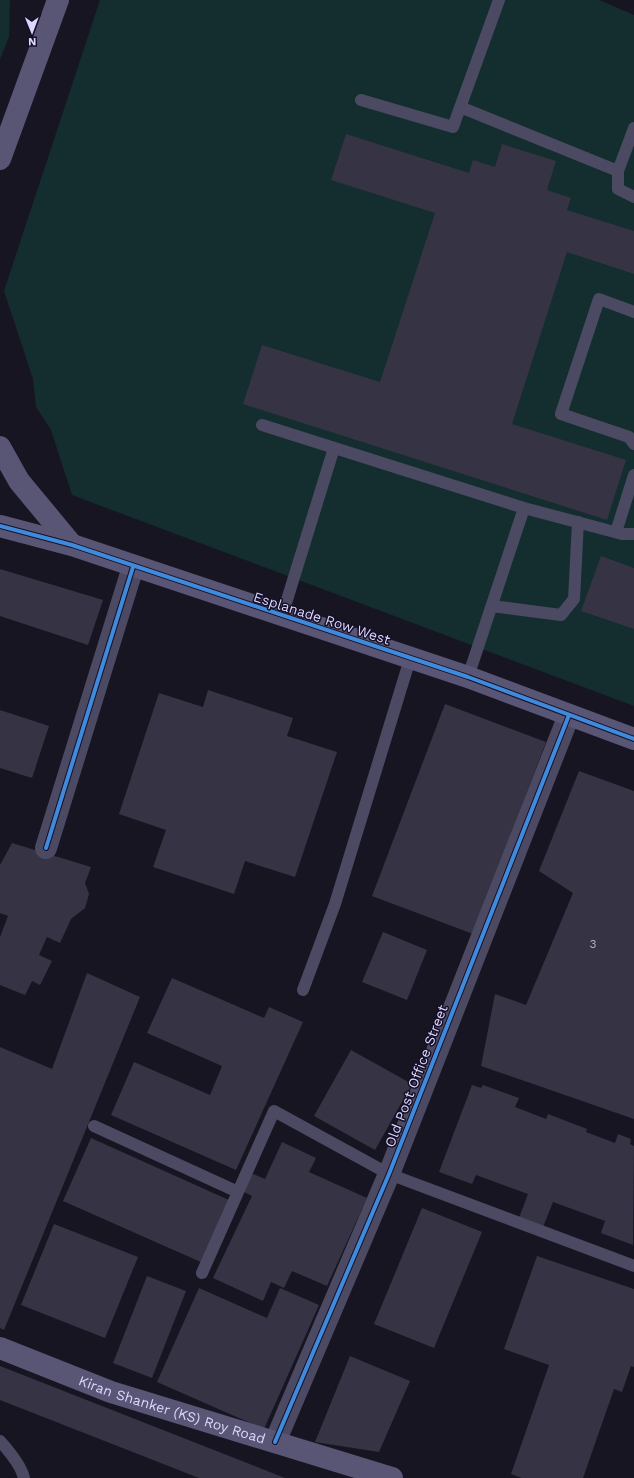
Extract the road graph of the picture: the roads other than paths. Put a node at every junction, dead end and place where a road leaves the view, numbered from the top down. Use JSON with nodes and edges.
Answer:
{"nodes":[{"id":1,"x":58,"y":0,"type":"edge"},
{"id":2,"x":499,"y":0,"type":"edge"},
{"id":3,"x":361,"y":100,"type":"dead end"},
{"id":4,"x":460,"y":108,"type":"junction"},
{"id":5,"x":634,"y":128,"type":"edge"},
{"id":6,"x":0,"y":159,"type":"edge"},
{"id":7,"x":618,"y":171,"type":"junction"},
{"id":8,"x":634,"y":197,"type":"edge"},
{"id":9,"x":634,"y":312,"type":"edge"},
{"id":10,"x":262,"y":425,"type":"dead end"},
{"id":11,"x":634,"y":444,"type":"edge"},
{"id":12,"x":0,"y":447,"type":"edge"},
{"id":13,"x":334,"y":448,"type":"junction"},
{"id":14,"x":634,"y":475,"type":"edge"},
{"id":15,"x":524,"y":508,"type":"junction"},
{"id":16,"x":578,"y":522,"type":"junction"},
{"id":17,"x":0,"y":526,"type":"edge"},
{"id":18,"x":616,"y":532,"type":"junction"},
{"id":19,"x":634,"y":534,"type":"edge"},
{"id":20,"x":72,"y":545,"type":"junction"},
{"id":21,"x":134,"y":567,"type":"junction"},
{"id":22,"x":492,"y":606,"type":"junction"},
{"id":23,"x":282,"y":616,"type":"junction"},
{"id":24,"x":410,"y":659,"type":"junction"},
{"id":25,"x":468,"y":677,"type":"junction"},
{"id":26,"x":569,"y":715,"type":"junction"},
{"id":27,"x":634,"y":739,"type":"edge"},
{"id":28,"x":46,"y":848,"type":"dead end"},
{"id":29,"x":302,"y":990,"type":"dead end"},
{"id":30,"x":94,"y":1126,"type":"dead end"},
{"id":31,"x":389,"y":1174,"type":"junction"},
{"id":32,"x":238,"y":1192,"type":"junction"},
{"id":33,"x":634,"y":1266,"type":"edge"},
{"id":34,"x":202,"y":1273,"type":"dead end"},
{"id":35,"x":0,"y":1348,"type":"edge"},
{"id":36,"x":0,"y":1441,"type":"edge"},
{"id":37,"x":275,"y":1442,"type":"junction"},
{"id":38,"x":24,"y":1478,"type":"edge"},
{"id":39,"x":391,"y":1478,"type":"edge"}],
"edges":[{"from":1,"to":6,"type":"street"},
{"from":2,"to":4,"type":"lane"},
{"from":3,"to":4,"type":"lane"},
{"from":4,"to":7,"type":"lane"},
{"from":5,"to":7,"type":"lane"},
{"from":7,"to":8,"type":"lane"},
{"from":9,"to":11,"type":"lane"},
{"from":10,"to":13,"type":"lane"},
{"from":12,"to":20,"type":"street"},
{"from":13,"to":15,"type":"lane"},
{"from":13,"to":23,"type":"lane"},
{"from":14,"to":18,"type":"lane"},
{"from":15,"to":16,"type":"lane"},
{"from":15,"to":22,"type":"lane"},
{"from":16,"to":18,"type":"lane"},
{"from":16,"to":22,"type":"lane"},
{"from":17,"to":20,"type":"street","name":"Esplanade Row West"},
{"from":18,"to":19,"type":"lane"},
{"from":20,"to":21,"type":"street","name":"Esplanade Row West"},
{"from":21,"to":23,"type":"street","name":"Esplanade Row West"},
{"from":21,"to":28,"type":"street"},
{"from":22,"to":25,"type":"lane"},
{"from":23,"to":24,"type":"street","name":"Esplanade Row West"},
{"from":24,"to":25,"type":"street","name":"Esplanade Row West"},
{"from":24,"to":29,"type":"lane"},
{"from":25,"to":26,"type":"street","name":"Esplanade Row West"},
{"from":26,"to":27,"type":"street","name":"Esplanade Row West"},
{"from":26,"to":31,"type":"street","name":"Old Post Office Street"},
{"from":30,"to":32,"type":"lane"},
{"from":31,"to":32,"type":"lane"},
{"from":31,"to":33,"type":"lane"},
{"from":31,"to":37,"type":"street","name":"Old Post Office Street"},
{"from":32,"to":34,"type":"lane"},
{"from":35,"to":37,"type":"street","name":"Kiran Shanker (KS) Roy Road"},
{"from":36,"to":38,"type":"lane"},
{"from":37,"to":39,"type":"street","name":"Kiran Shanker (KS) Roy Road"}]}
